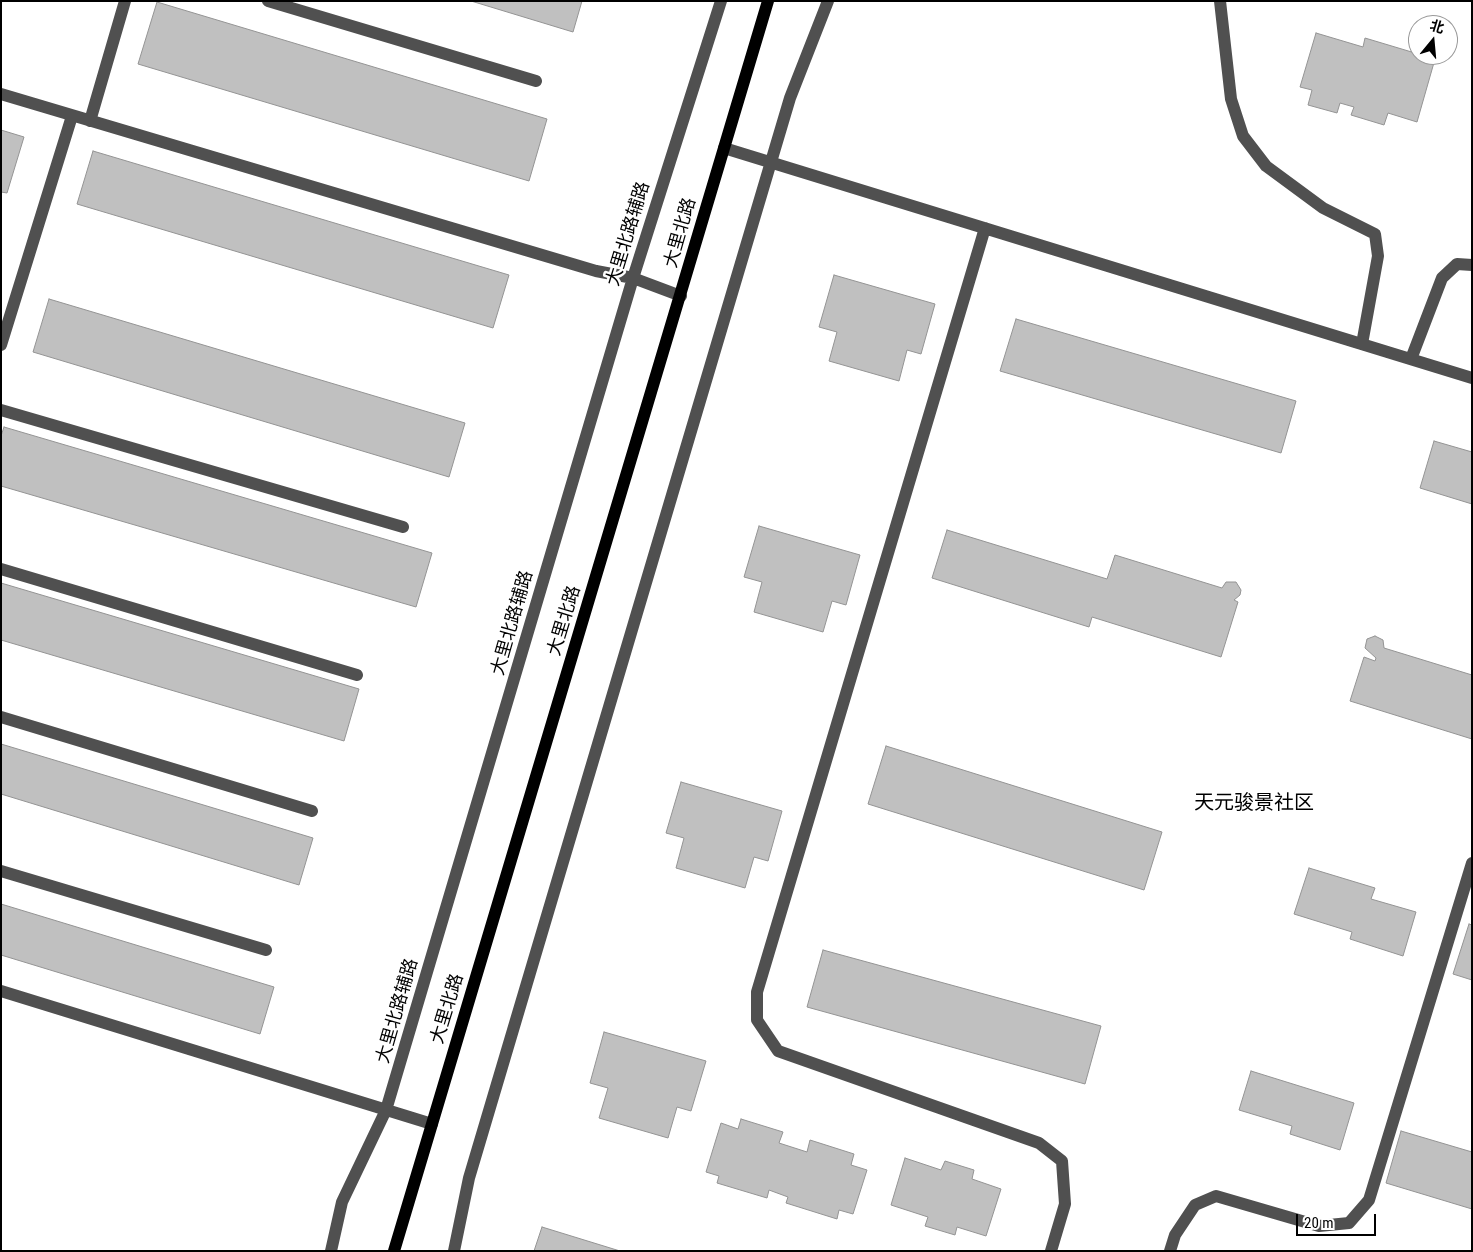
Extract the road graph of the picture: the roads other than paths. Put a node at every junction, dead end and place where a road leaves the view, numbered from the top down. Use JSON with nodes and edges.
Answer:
{"nodes":[{"id":1,"x":125,"y":1,"type":"edge"},
{"id":2,"x":268,"y":1,"type":"edge"},
{"id":3,"x":721,"y":1,"type":"edge"},
{"id":4,"x":768,"y":1,"type":"edge"},
{"id":5,"x":828,"y":1,"type":"edge"},
{"id":6,"x":1220,"y":1,"type":"edge"},
{"id":7,"x":536,"y":81,"type":"dead end"},
{"id":8,"x":1,"y":94,"type":"edge"},
{"id":9,"x":72,"y":116,"type":"junction"},
{"id":10,"x":90,"y":121,"type":"junction"},
{"id":11,"x":724,"y":148,"type":"junction"},
{"id":12,"x":771,"y":162,"type":"junction"},
{"id":13,"x":985,"y":228,"type":"junction"},
{"id":14,"x":1472,"y":265,"type":"edge"},
{"id":15,"x":633,"y":278,"type":"junction"},
{"id":16,"x":680,"y":296,"type":"junction"},
{"id":17,"x":1362,"y":344,"type":"junction"},
{"id":18,"x":1,"y":345,"type":"edge"},
{"id":19,"x":1411,"y":359,"type":"junction"},
{"id":20,"x":1472,"y":378,"type":"edge"},
{"id":21,"x":1,"y":410,"type":"edge"},
{"id":22,"x":403,"y":527,"type":"dead end"},
{"id":23,"x":1,"y":569,"type":"edge"},
{"id":24,"x":357,"y":675,"type":"dead end"},
{"id":25,"x":1,"y":717,"type":"edge"},
{"id":26,"x":312,"y":811,"type":"dead end"},
{"id":27,"x":1472,"y":864,"type":"edge"},
{"id":28,"x":1,"y":870,"type":"edge"},
{"id":29,"x":266,"y":950,"type":"dead end"},
{"id":30,"x":1,"y":991,"type":"edge"},
{"id":31,"x":386,"y":1110,"type":"junction"},
{"id":32,"x":432,"y":1124,"type":"junction"},
{"id":33,"x":332,"y":1251,"type":"edge"},
{"id":34,"x":394,"y":1251,"type":"edge"},
{"id":35,"x":454,"y":1251,"type":"edge"},
{"id":36,"x":1051,"y":1251,"type":"edge"},
{"id":37,"x":1170,"y":1251,"type":"edge"}],
"edges":[{"from":1,"to":10,"type":"street"},
{"from":2,"to":7,"type":"street"},
{"from":3,"to":15,"type":"street","name":"大里北路辅路"},
{"from":4,"to":11,"type":"main road","name":"大里北路"},
{"from":5,"to":12,"type":"street"},
{"from":6,"to":17,"type":"street"},
{"from":8,"to":9,"type":"street"},
{"from":9,"to":10,"type":"street"},
{"from":9,"to":18,"type":"street"},
{"from":10,"to":15,"type":"street"},
{"from":11,"to":12,"type":"street"},
{"from":11,"to":16,"type":"main road","name":"大里北路"},
{"from":12,"to":13,"type":"street"},
{"from":12,"to":35,"type":"street"},
{"from":13,"to":17,"type":"street"},
{"from":13,"to":36,"type":"street"},
{"from":14,"to":19,"type":"street"},
{"from":15,"to":16,"type":"street"},
{"from":15,"to":31,"type":"street","name":"大里北路辅路"},
{"from":16,"to":32,"type":"main road","name":"大里北路"},
{"from":17,"to":19,"type":"street"},
{"from":19,"to":20,"type":"street"},
{"from":21,"to":22,"type":"street"},
{"from":23,"to":24,"type":"street"},
{"from":25,"to":26,"type":"street"},
{"from":27,"to":37,"type":"street"},
{"from":28,"to":29,"type":"street"},
{"from":30,"to":31,"type":"street"},
{"from":31,"to":32,"type":"street"},
{"from":31,"to":33,"type":"street","name":"大里北路辅路"},
{"from":32,"to":34,"type":"main road","name":"大里北路"}]}
